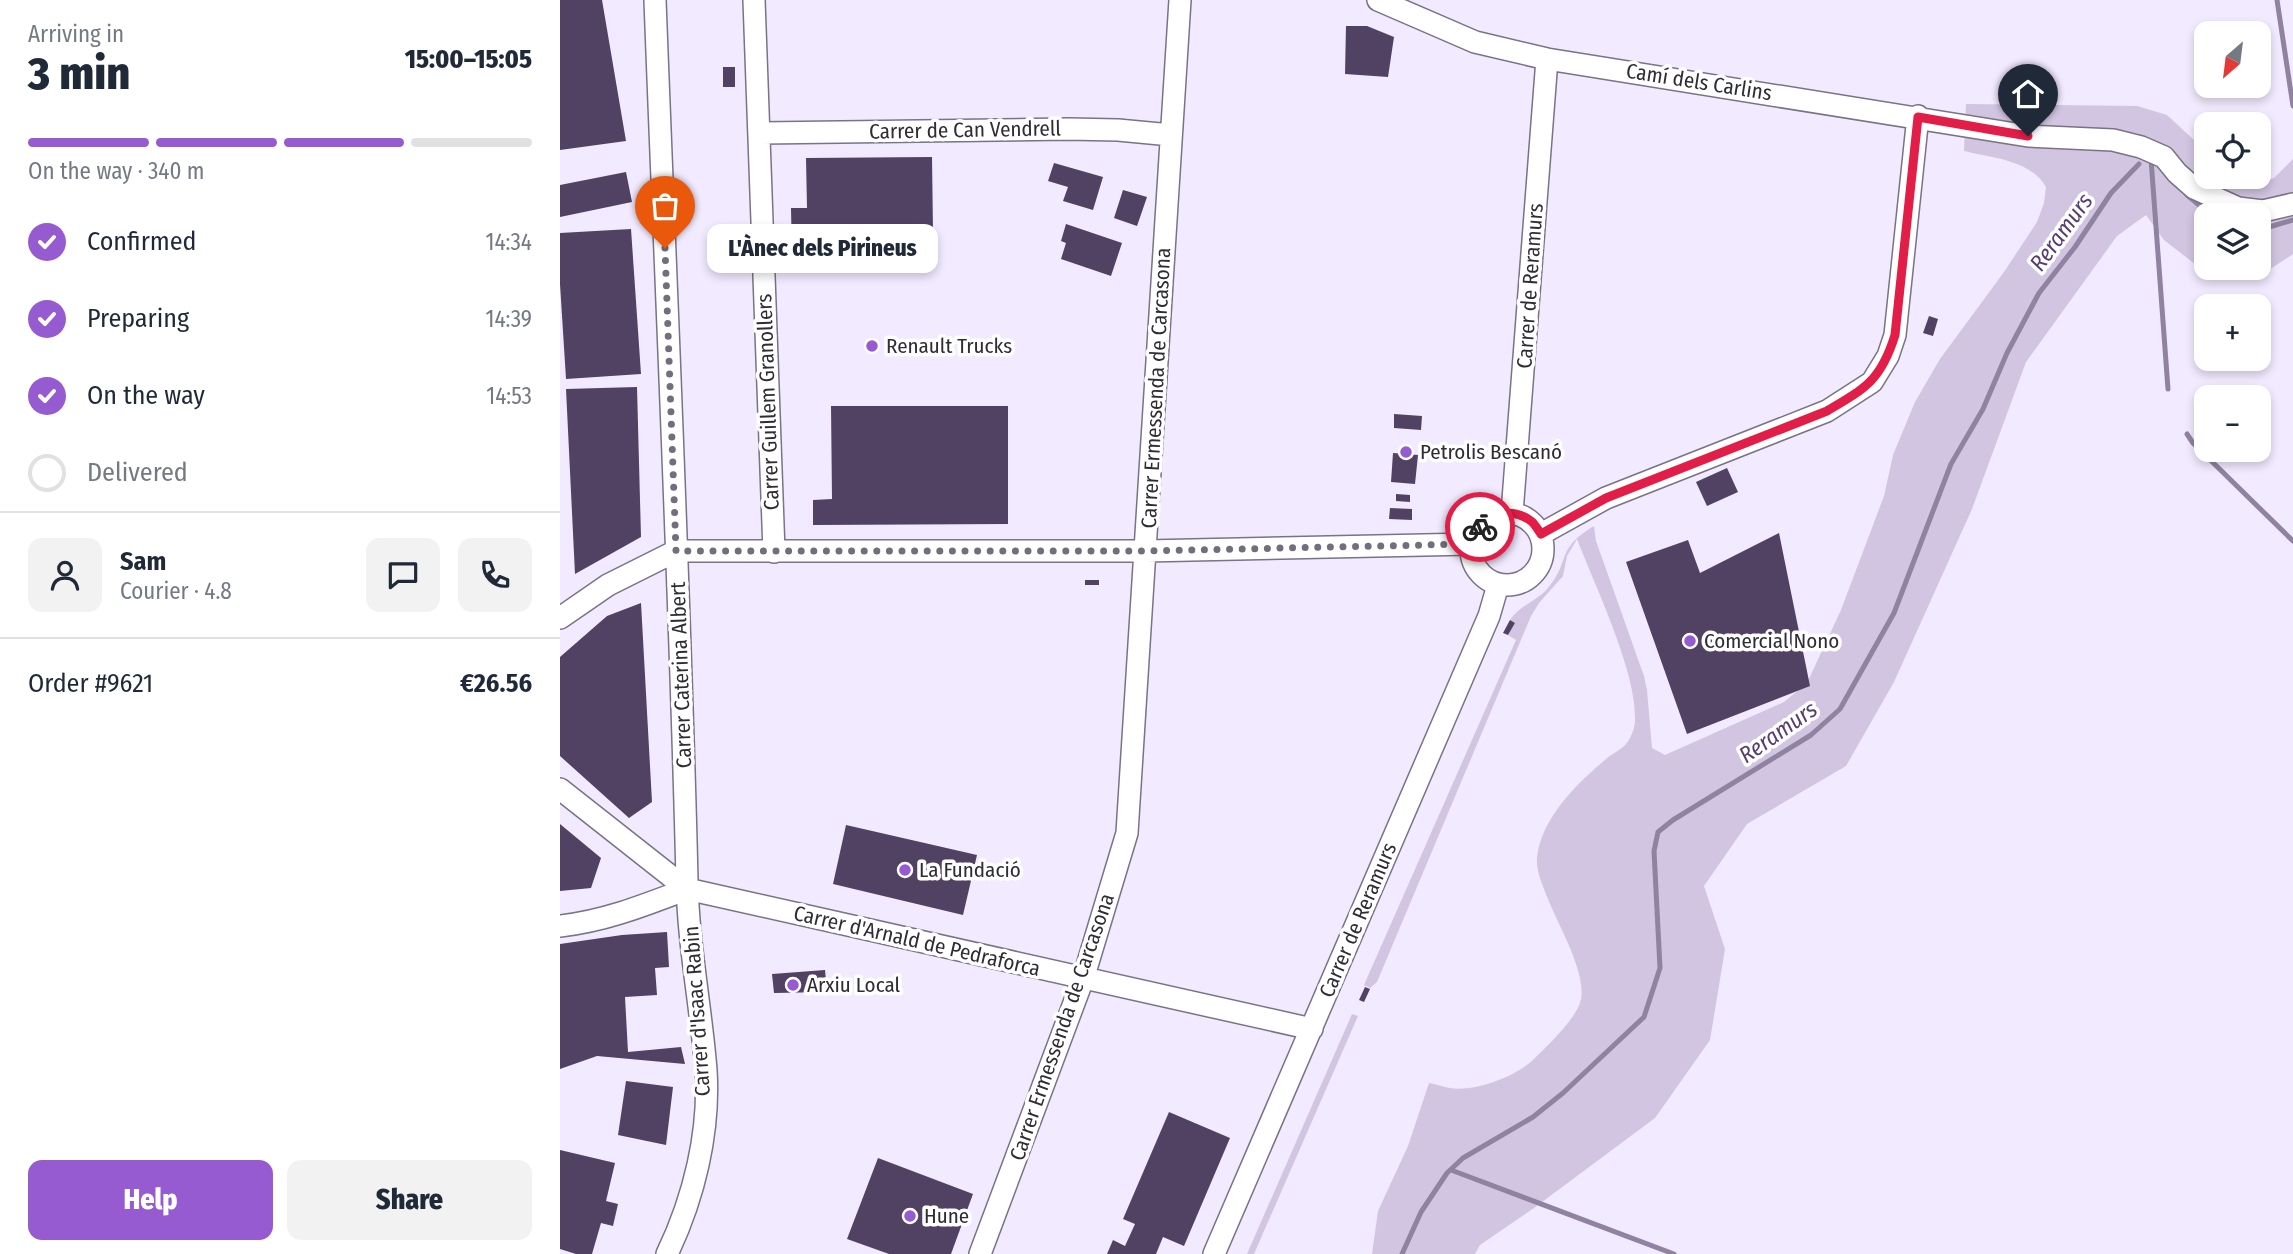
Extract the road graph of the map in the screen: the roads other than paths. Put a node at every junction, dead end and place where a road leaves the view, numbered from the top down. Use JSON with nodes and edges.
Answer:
{"nodes":[{"id":1,"x":655,"y":0,"type":"edge"},
{"id":2,"x":754,"y":0,"type":"edge"},
{"id":3,"x":1180,"y":0,"type":"edge"},
{"id":4,"x":1378,"y":0,"type":"edge"},
{"id":5,"x":1548,"y":58,"type":"junction"},
{"id":6,"x":1918,"y":117,"type":"junction"},
{"id":7,"x":759,"y":133,"type":"junction"},
{"id":8,"x":1171,"y":135,"type":"junction"},
{"id":9,"x":2293,"y":204,"type":"edge"},
{"id":10,"x":1512,"y":513,"type":"junction"},
{"id":11,"x":1541,"y":534,"type":"junction"},
{"id":12,"x":1471,"y":544,"type":"junction"},
{"id":13,"x":676,"y":551,"type":"junction"},
{"id":14,"x":1146,"y":551,"type":"junction"},
{"id":15,"x":774,"y":552,"type":"junction"},
{"id":16,"x":1498,"y":585,"type":"junction"},
{"id":17,"x":560,"y":618,"type":"edge"},
{"id":18,"x":560,"y":789,"type":"edge"},
{"id":19,"x":687,"y":889,"type":"junction"},
{"id":20,"x":560,"y":926,"type":"edge"},
{"id":21,"x":1083,"y":979,"type":"junction"},
{"id":22,"x":1312,"y":1029,"type":"junction"},
{"id":23,"x":667,"y":1254,"type":"edge"},
{"id":24,"x":980,"y":1254,"type":"edge"},
{"id":25,"x":1214,"y":1254,"type":"edge"}],
"edges":[{"from":1,"to":13,"type":"street","name":"Carrer Caterina Albert"},
{"from":2,"to":7,"type":"street","name":"Carrer Guillem Granollers"},
{"from":3,"to":8,"type":"street","name":"Carrer Ermessenda de Carcasona"},
{"from":4,"to":5,"type":"street","name":"Camí dels Carlins"},
{"from":5,"to":6,"type":"street","name":"Camí dels Carlins"},
{"from":5,"to":10,"type":"street","name":"Carrer de Reramurs"},
{"from":6,"to":9,"type":"street","name":"Camí dels Carlins"},
{"from":6,"to":11,"type":"street"},
{"from":7,"to":8,"type":"street","name":"Carrer de Can Vendrell"},
{"from":7,"to":15,"type":"street","name":"Carrer Guillem Granollers"},
{"from":8,"to":14,"type":"street","name":"Carrer Ermessenda de Carcasona"},
{"from":10,"to":11,"type":"street"},
{"from":10,"to":12,"type":"street"},
{"from":11,"to":16,"type":"street"},
{"from":12,"to":14,"type":"street"},
{"from":12,"to":16,"type":"street"},
{"from":13,"to":15,"type":"street"},
{"from":13,"to":17,"type":"street"},
{"from":13,"to":19,"type":"street","name":"Carrer Caterina Albert"},
{"from":14,"to":15,"type":"street"},
{"from":14,"to":21,"type":"street","name":"Carrer Ermessenda de Carcasona"},
{"from":16,"to":22,"type":"street","name":"Carrer de Reramurs"},
{"from":18,"to":19,"type":"street"},
{"from":19,"to":20,"type":"street"},
{"from":19,"to":21,"type":"street","name":"Carrer d'Arnald de Pedraforca"},
{"from":19,"to":23,"type":"street","name":"Carrer d'Isaac Rabin"},
{"from":21,"to":22,"type":"street","name":"Carrer d'Arnald de Pedraforca"},
{"from":21,"to":24,"type":"street","name":"Carrer Ermessenda de Carcasona"},
{"from":22,"to":25,"type":"street","name":"Carrer de Reramurs"}]}
